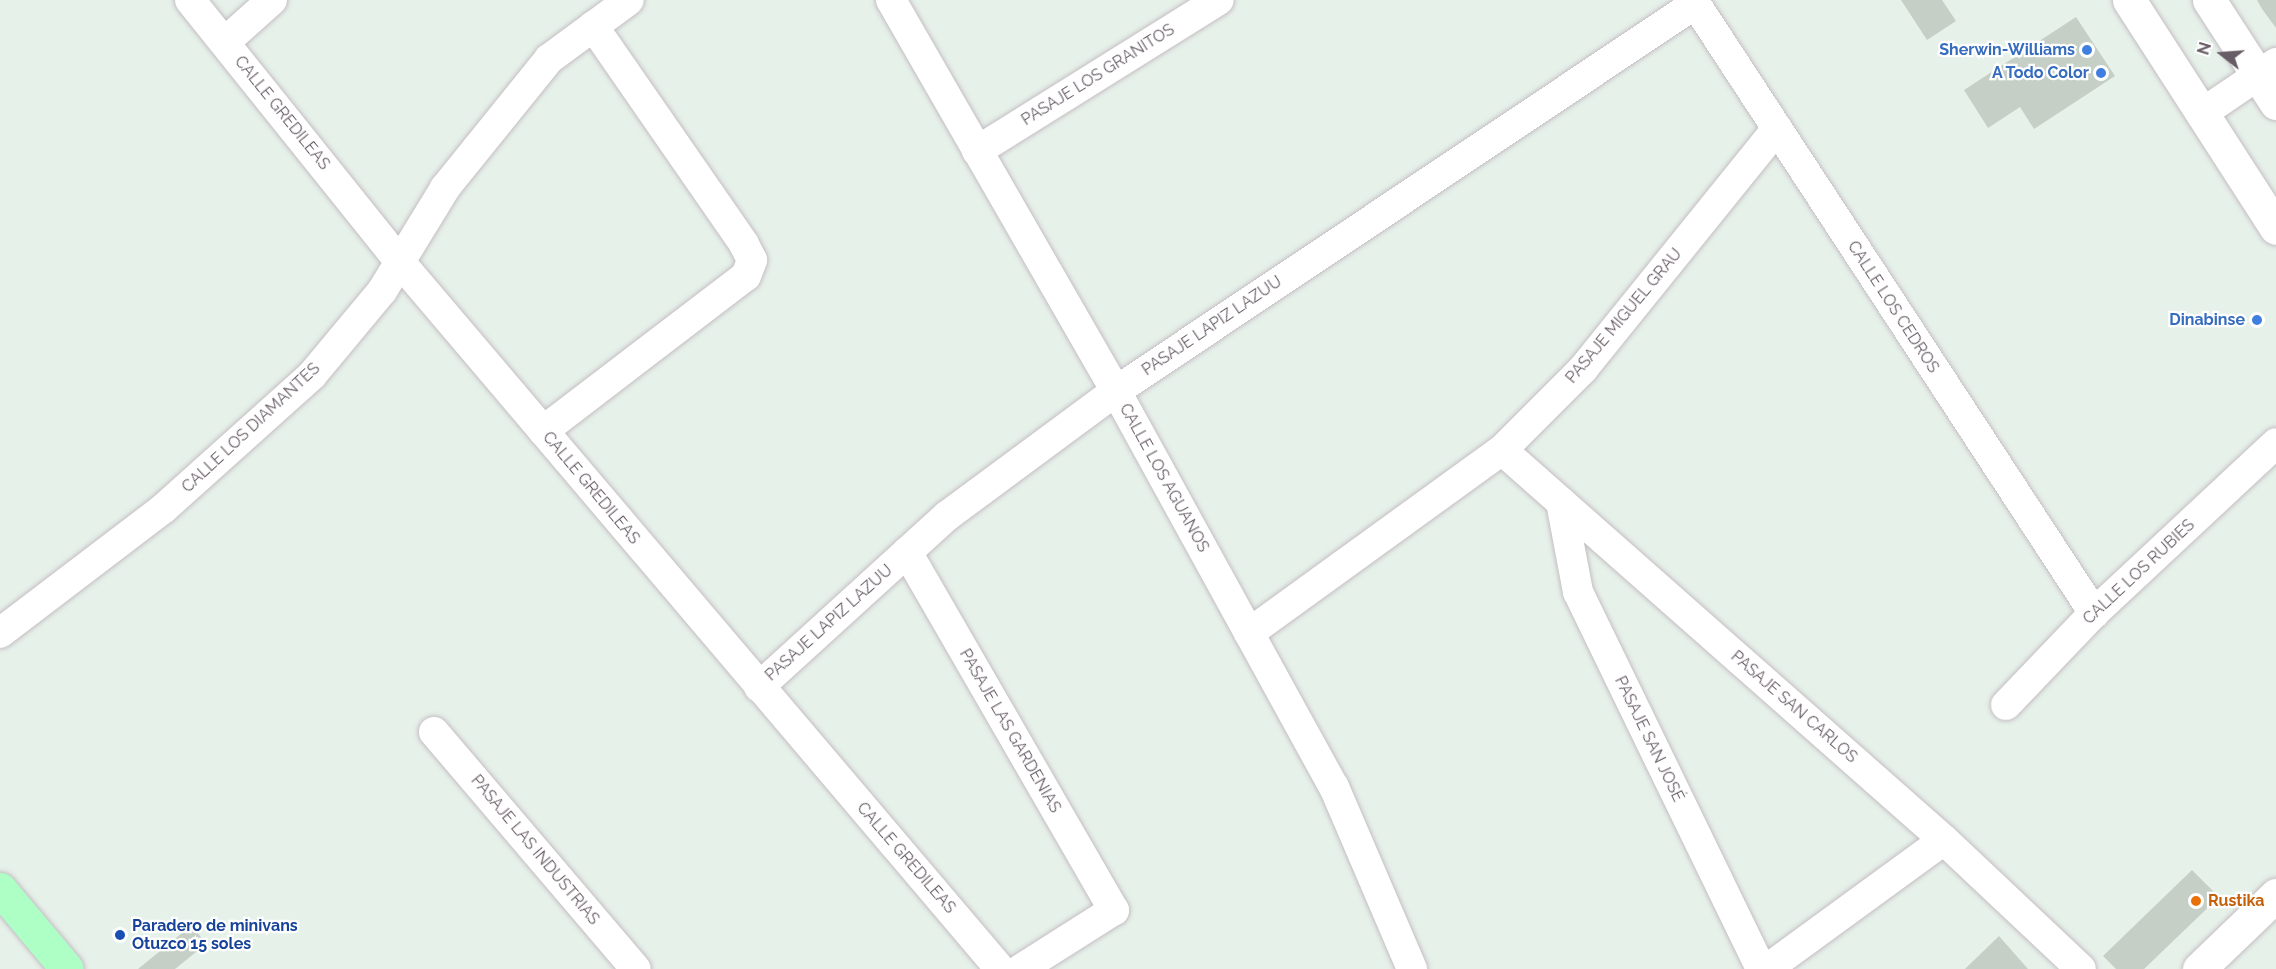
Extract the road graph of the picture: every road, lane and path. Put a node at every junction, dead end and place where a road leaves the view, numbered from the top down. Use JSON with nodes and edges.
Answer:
{"nodes":[{"id":1,"x":190,"y":0,"type":"edge"},
{"id":2,"x":272,"y":0,"type":"edge"},
{"id":3,"x":629,"y":0,"type":"edge"},
{"id":4,"x":891,"y":0,"type":"edge"},
{"id":5,"x":1219,"y":0,"type":"edge"},
{"id":6,"x":2129,"y":0,"type":"edge"},
{"id":7,"x":2209,"y":0,"type":"edge"},
{"id":8,"x":1694,"y":2,"type":"edge"},
{"id":9,"x":593,"y":26,"type":"junction"},
{"id":10,"x":225,"y":42,"type":"junction"},
{"id":11,"x":2266,"y":68,"type":"edge"},
{"id":12,"x":2276,"y":103,"type":"edge"},
{"id":13,"x":2201,"y":114,"type":"junction"},
{"id":14,"x":1777,"y":129,"type":"junction"},
{"id":15,"x":977,"y":151,"type":"junction"},
{"id":16,"x":2276,"y":228,"type":"edge"},
{"id":17,"x":400,"y":262,"type":"junction"},
{"id":18,"x":1116,"y":390,"type":"junction"},
{"id":19,"x":543,"y":431,"type":"junction"},
{"id":20,"x":2276,"y":443,"type":"edge"},
{"id":21,"x":1502,"y":450,"type":"junction"},
{"id":22,"x":1561,"y":502,"type":"junction"},
{"id":23,"x":907,"y":552,"type":"junction"},
{"id":24,"x":2094,"y":613,"type":"junction"},
{"id":25,"x":0,"y":633,"type":"edge"},
{"id":26,"x":1249,"y":633,"type":"junction"},
{"id":27,"x":759,"y":687,"type":"junction"},
{"id":28,"x":2006,"y":705,"type":"dead end"},
{"id":29,"x":434,"y":732,"type":"dead end"},
{"id":30,"x":1944,"y":840,"type":"junction"},
{"id":31,"x":0,"y":889,"type":"edge"},
{"id":32,"x":2276,"y":895,"type":"edge"},
{"id":33,"x":67,"y":969,"type":"edge"},
{"id":34,"x":636,"y":969,"type":"edge"},
{"id":35,"x":1000,"y":969,"type":"edge"},
{"id":36,"x":1020,"y":969,"type":"edge"},
{"id":37,"x":1412,"y":969,"type":"edge"},
{"id":38,"x":1761,"y":969,"type":"edge"},
{"id":39,"x":1767,"y":969,"type":"edge"},
{"id":40,"x":2080,"y":969,"type":"edge"},
{"id":41,"x":2199,"y":969,"type":"edge"}],
"edges":[{"from":1,"to":10,"type":"street","name":"CALLE GREDILEAS"},
{"from":2,"to":10,"type":"street"},
{"from":3,"to":9,"type":"street","name":"CALLE LOS DIAMANTES"},
{"from":4,"to":15,"type":"street","name":"CALLE LOS AGUANOS"},
{"from":5,"to":15,"type":"street","name":"PASAJE LOS GRANITOS"},
{"from":6,"to":13,"type":"main road"},
{"from":7,"to":11,"type":"main road"},
{"from":8,"to":14,"type":"street","name":"CALLE LOS CEDROS"},
{"from":8,"to":18,"type":"street","name":"PASAJE LAPIZ LAZUU"},
{"from":9,"to":17,"type":"street","name":"CALLE LOS DIAMANTES"},
{"from":9,"to":19,"type":"street"},
{"from":10,"to":17,"type":"street","name":"CALLE GREDILEAS"},
{"from":11,"to":12,"type":"main road"},
{"from":11,"to":13,"type":"street"},
{"from":13,"to":16,"type":"main road"},
{"from":14,"to":21,"type":"street","name":"PASAJE MIGUEL GRAU"},
{"from":14,"to":24,"type":"street","name":"CALLE LOS CEDROS"},
{"from":15,"to":18,"type":"street","name":"CALLE LOS AGUANOS"},
{"from":17,"to":19,"type":"street","name":"CALLE GREDILEAS"},
{"from":17,"to":25,"type":"street","name":"CALLE LOS DIAMANTES"},
{"from":18,"to":23,"type":"street","name":"PASAJE LAPIZ LAZUU"},
{"from":18,"to":26,"type":"street","name":"CALLE LOS AGUANOS"},
{"from":19,"to":27,"type":"street","name":"CALLE GREDILEAS"},
{"from":20,"to":24,"type":"street","name":"CALLE LOS RUBIES"},
{"from":21,"to":22,"type":"street","name":"PASAJE SAN CARLOS"},
{"from":21,"to":26,"type":"street","name":"PASAJE MIGUEL GRAU"},
{"from":22,"to":30,"type":"street","name":"PASAJE SAN CARLOS"},
{"from":22,"to":38,"type":"street","name":"PASAJE SAN JOSÉ"},
{"from":23,"to":27,"type":"street","name":"PASAJE LAPIZ LAZUU"},
{"from":23,"to":36,"type":"street","name":"PASAJE LAS GARDENIAS"},
{"from":24,"to":28,"type":"street","name":"CALLE LOS RUBIES"},
{"from":26,"to":37,"type":"street","name":"CALLE LOS AGUANOS"},
{"from":27,"to":35,"type":"street","name":"CALLE GREDILEAS"},
{"from":29,"to":34,"type":"street","name":"PASAJE LAS INDUSTRIAS"},
{"from":30,"to":39,"type":"street"},
{"from":30,"to":40,"type":"street","name":"PASAJE SAN CARLOS"},
{"from":31,"to":33,"type":"main road"},
{"from":32,"to":41,"type":"main road"}]}
